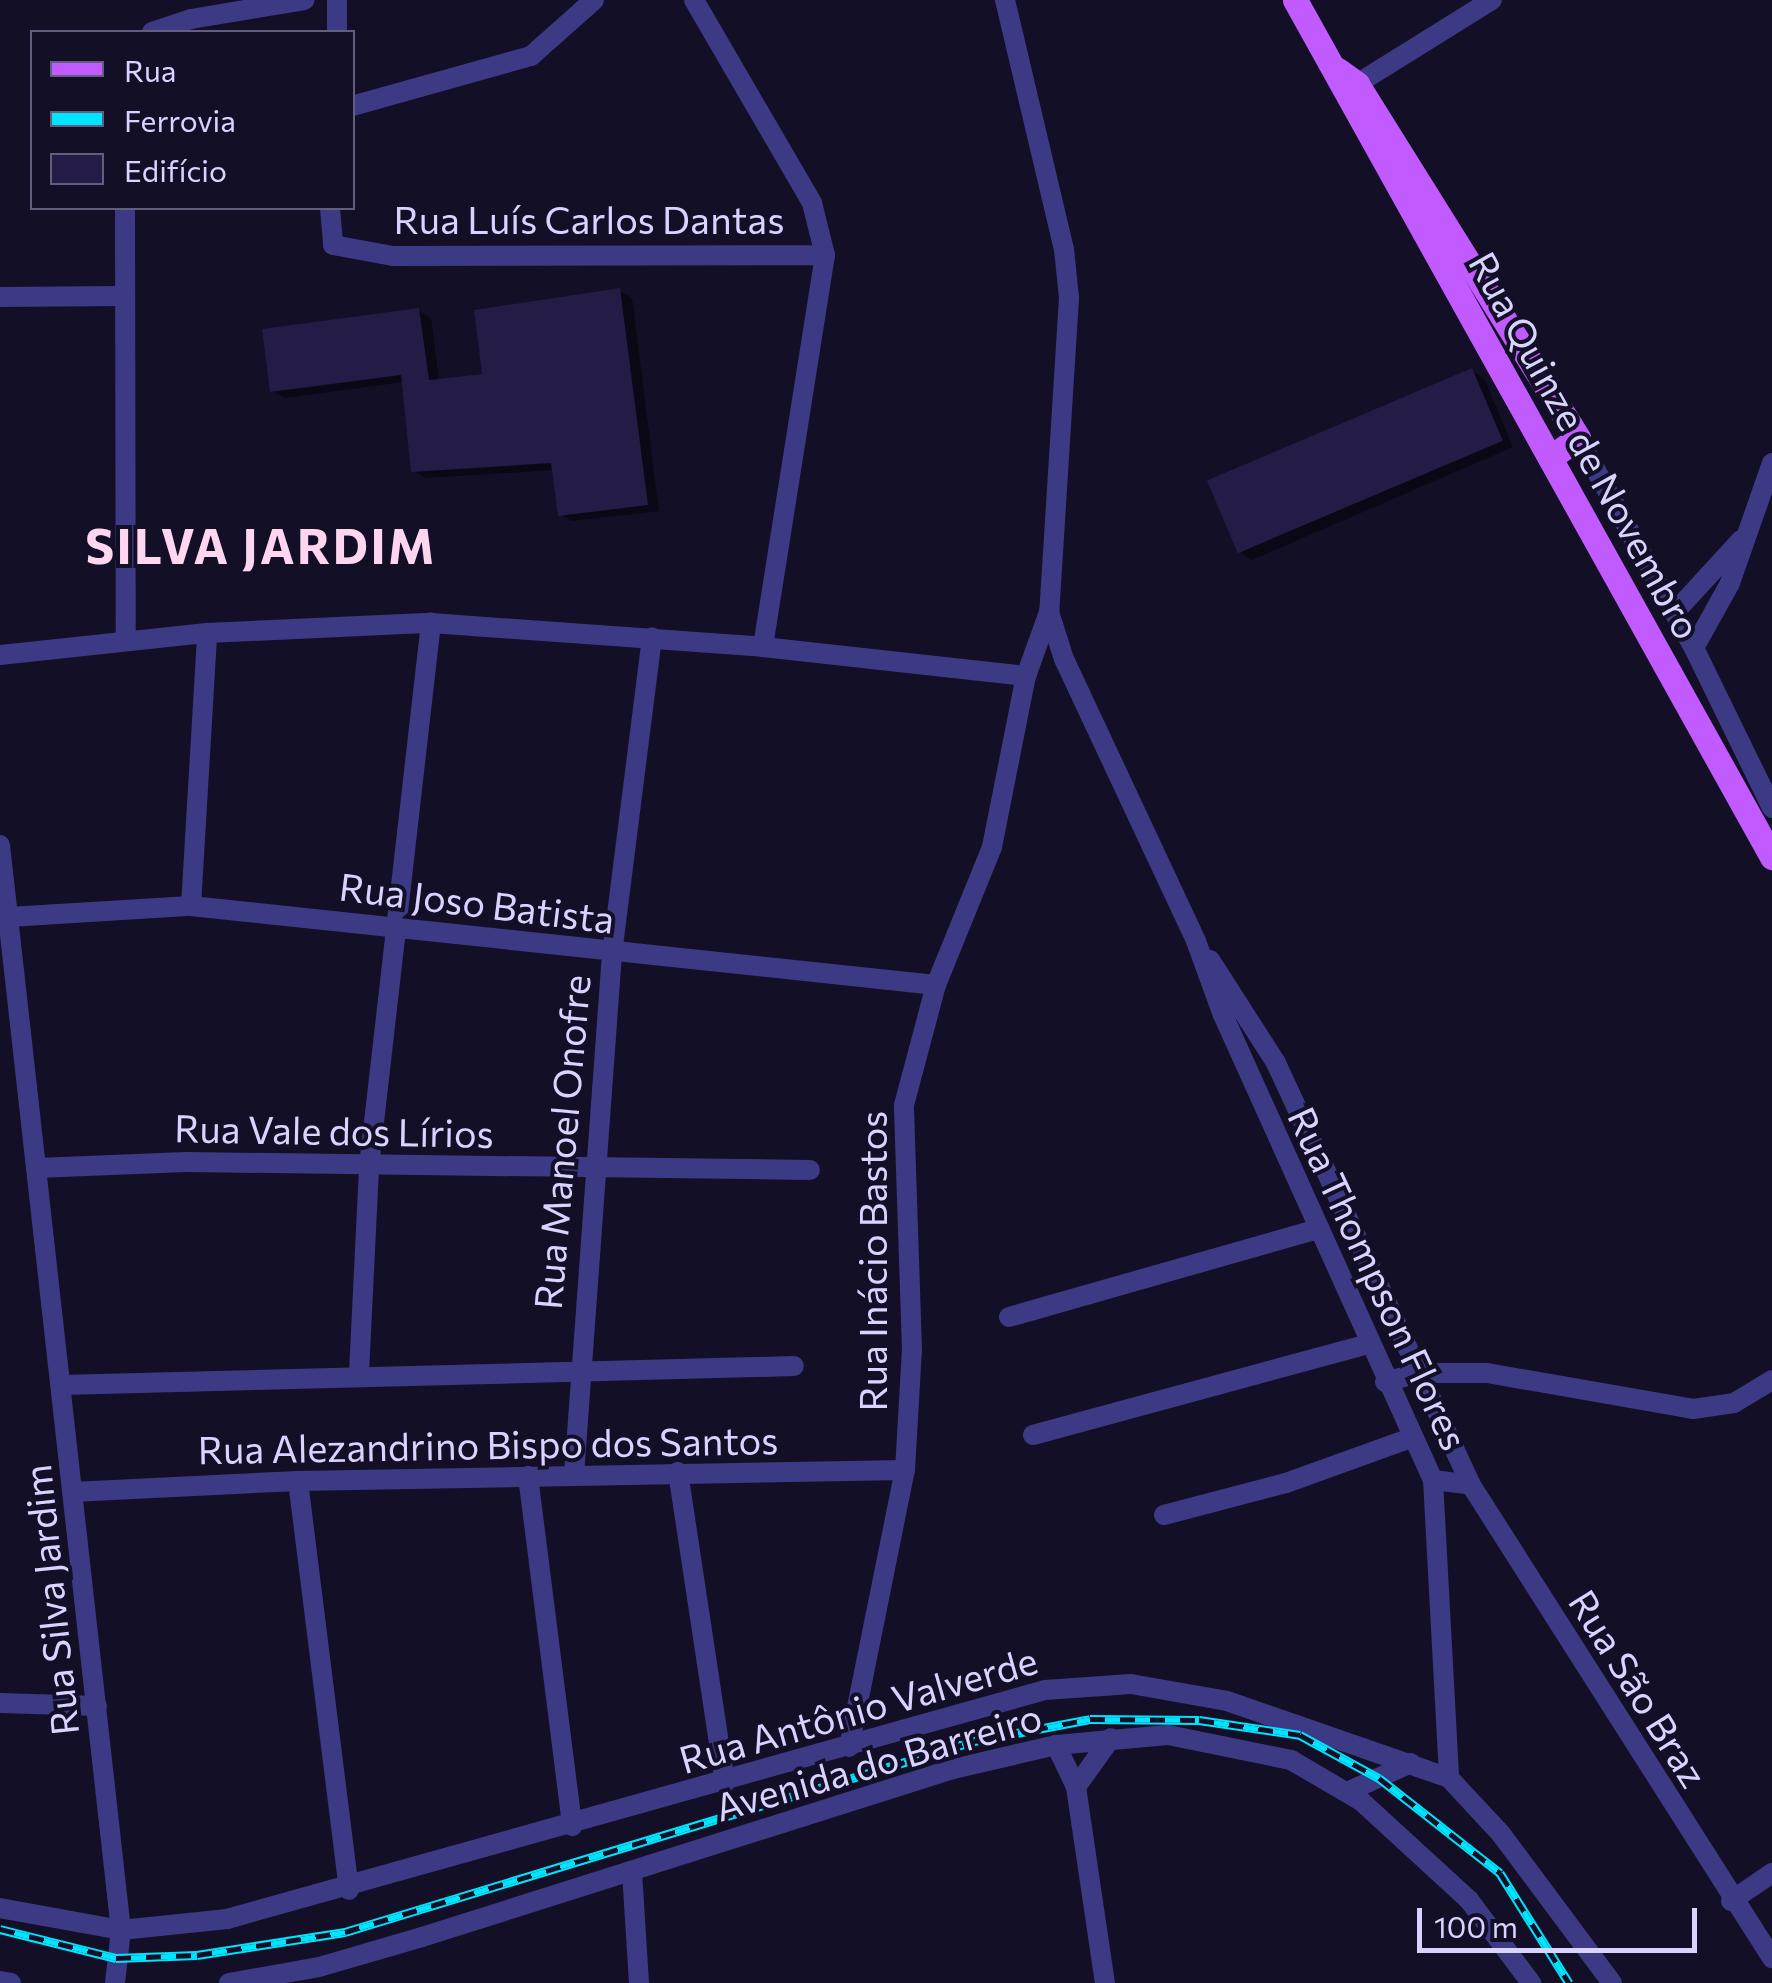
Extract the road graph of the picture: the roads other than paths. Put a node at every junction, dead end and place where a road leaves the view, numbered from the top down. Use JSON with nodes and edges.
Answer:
{"nodes":[{"id":1,"x":304,"y":0,"type":"edge"},
{"id":2,"x":338,"y":0,"type":"edge"},
{"id":3,"x":594,"y":0,"type":"edge"},
{"id":4,"x":694,"y":0,"type":"edge"},
{"id":5,"x":1005,"y":0,"type":"edge"},
{"id":6,"x":1295,"y":0,"type":"edge"},
{"id":7,"x":1492,"y":0,"type":"edge"},
{"id":8,"x":158,"y":30,"type":"edge"},
{"id":9,"x":337,"y":30,"type":"edge"},
{"id":10,"x":1346,"y":82,"type":"junction"},
{"id":11,"x":355,"y":105,"type":"edge"},
{"id":12,"x":125,"y":210,"type":"edge"},
{"id":13,"x":330,"y":210,"type":"edge"},
{"id":14,"x":825,"y":255,"type":"junction"},
{"id":15,"x":0,"y":296,"type":"edge"},
{"id":16,"x":122,"y":296,"type":"junction"},
{"id":17,"x":1520,"y":346,"type":"junction"},
{"id":18,"x":1497,"y":362,"type":"junction"},
{"id":19,"x":1578,"y":438,"type":"junction"},
{"id":20,"x":1551,"y":457,"type":"junction"},
{"id":21,"x":1772,"y":463,"type":"edge"},
{"id":22,"x":1744,"y":538,"type":"junction"},
{"id":23,"x":1049,"y":612,"type":"junction"},
{"id":24,"x":1674,"y":613,"type":"junction"},
{"id":25,"x":431,"y":622,"type":"junction"},
{"id":26,"x":207,"y":633,"type":"junction"},
{"id":27,"x":652,"y":638,"type":"junction"},
{"id":28,"x":126,"y":640,"type":"junction"},
{"id":29,"x":763,"y":646,"type":"junction"},
{"id":30,"x":1694,"y":648,"type":"junction"},
{"id":31,"x":0,"y":654,"type":"edge"},
{"id":32,"x":1026,"y":676,"type":"junction"},
{"id":33,"x":1772,"y":808,"type":"edge"},
{"id":34,"x":0,"y":845,"type":"edge"},
{"id":35,"x":1772,"y":857,"type":"edge"},
{"id":36,"x":191,"y":906,"type":"junction"},
{"id":37,"x":9,"y":917,"type":"junction"},
{"id":38,"x":396,"y":928,"type":"junction"},
{"id":39,"x":1196,"y":940,"type":"junction"},
{"id":40,"x":612,"y":954,"type":"junction"},
{"id":41,"x":936,"y":986,"type":"junction"},
{"id":42,"x":370,"y":1166,"type":"junction"},
{"id":43,"x":38,"y":1168,"type":"junction"},
{"id":44,"x":593,"y":1168,"type":"junction"},
{"id":45,"x":810,"y":1170,"type":"dead end"},
{"id":46,"x":1340,"y":1203,"type":"junction"},
{"id":47,"x":1313,"y":1222,"type":"junction"},
{"id":48,"x":1010,"y":1317,"type":"dead end"},
{"id":49,"x":1367,"y":1344,"type":"junction"},
{"id":50,"x":794,"y":1366,"type":"dead end"},
{"id":51,"x":577,"y":1369,"type":"junction"},
{"id":52,"x":1418,"y":1372,"type":"junction"},
{"id":53,"x":359,"y":1373,"type":"junction"},
{"id":54,"x":1772,"y":1380,"type":"edge"},
{"id":55,"x":1385,"y":1382,"type":"junction"},
{"id":56,"x":61,"y":1384,"type":"junction"},
{"id":57,"x":1033,"y":1434,"type":"dead end"},
{"id":58,"x":1412,"y":1438,"type":"junction"},
{"id":59,"x":906,"y":1470,"type":"junction"},
{"id":60,"x":678,"y":1472,"type":"junction"},
{"id":61,"x":574,"y":1475,"type":"junction"},
{"id":62,"x":528,"y":1476,"type":"junction"},
{"id":63,"x":298,"y":1480,"type":"junction"},
{"id":64,"x":1433,"y":1480,"type":"junction"},
{"id":65,"x":1471,"y":1485,"type":"junction"},
{"id":66,"x":72,"y":1492,"type":"junction"},
{"id":67,"x":1164,"y":1515,"type":"dead end"},
{"id":68,"x":0,"y":1703,"type":"edge"},
{"id":69,"x":97,"y":1706,"type":"junction"},
{"id":70,"x":1111,"y":1738,"type":"junction"},
{"id":71,"x":1056,"y":1745,"type":"junction"},
{"id":72,"x":849,"y":1747,"type":"junction"},
{"id":73,"x":1411,"y":1762,"type":"junction"},
{"id":74,"x":1449,"y":1778,"type":"junction"},
{"id":75,"x":725,"y":1782,"type":"junction"},
{"id":76,"x":1076,"y":1786,"type":"junction"},
{"id":77,"x":1347,"y":1792,"type":"junction"},
{"id":78,"x":572,"y":1826,"type":"junction"},
{"id":79,"x":632,"y":1872,"type":"junction"},
{"id":80,"x":1772,"y":1873,"type":"edge"},
{"id":81,"x":349,"y":1890,"type":"junction"},
{"id":82,"x":1731,"y":1900,"type":"junction"},
{"id":83,"x":0,"y":1908,"type":"edge"},
{"id":84,"x":122,"y":1930,"type":"junction"},
{"id":85,"x":1772,"y":1958,"type":"edge"},
{"id":86,"x":0,"y":1981,"type":"edge"},
{"id":87,"x":1596,"y":1982,"type":"edge"},
{"id":88,"x":11,"y":1983,"type":"edge"},
{"id":89,"x":115,"y":1983,"type":"edge"},
{"id":90,"x":229,"y":1983,"type":"edge"},
{"id":91,"x":639,"y":1983,"type":"edge"},
{"id":92,"x":1106,"y":1983,"type":"edge"},
{"id":93,"x":1531,"y":1983,"type":"edge"}],
"edges":[{"from":1,"to":8,"type":"street"},
{"from":2,"to":9,"type":"street"},
{"from":3,"to":11,"type":"street"},
{"from":4,"to":14,"type":"street"},
{"from":5,"to":23,"type":"street","name":"Rua Thompson Flores"},
{"from":6,"to":10,"type":"main road","name":"Rua Quinze de Novembro"},
{"from":7,"to":10,"type":"street"},
{"from":10,"to":17,"type":"main road","name":"Rua Quinze de Novembro"},
{"from":10,"to":18,"type":"main road","name":"Rua Quinze de Novembro"},
{"from":12,"to":16,"type":"street"},
{"from":13,"to":14,"type":"street","name":"Rua Luís Carlos Dantas"},
{"from":14,"to":29,"type":"street"},
{"from":15,"to":16,"type":"street"},
{"from":16,"to":28,"type":"street"},
{"from":17,"to":18,"type":"main road"},
{"from":17,"to":19,"type":"main road","name":"Rua Quinze de Novembro"},
{"from":18,"to":20,"type":"main road","name":"Rua Quinze de Novembro"},
{"from":19,"to":20,"type":"main road"},
{"from":19,"to":24,"type":"street"},
{"from":20,"to":35,"type":"main road","name":"Rua Quinze de Novembro"},
{"from":21,"to":22,"type":"street"},
{"from":22,"to":24,"type":"street"},
{"from":22,"to":30,"type":"street"},
{"from":23,"to":32,"type":"street","name":"Rua Inácio Bastos"},
{"from":23,"to":39,"type":"street","name":"Rua Thompson Flores"},
{"from":24,"to":30,"type":"street"},
{"from":25,"to":26,"type":"street"},
{"from":25,"to":27,"type":"street"},
{"from":25,"to":38,"type":"street"},
{"from":26,"to":28,"type":"street"},
{"from":26,"to":36,"type":"street"},
{"from":27,"to":29,"type":"street"},
{"from":27,"to":40,"type":"street","name":"Rua Manoel Onofre"},
{"from":28,"to":31,"type":"street"},
{"from":29,"to":32,"type":"street"},
{"from":30,"to":33,"type":"street"},
{"from":32,"to":41,"type":"street","name":"Rua Inácio Bastos"},
{"from":34,"to":37,"type":"street","name":"Rua Silva Jardim"},
{"from":36,"to":37,"type":"street","name":"Rua Joso Batista"},
{"from":36,"to":38,"type":"street","name":"Rua Joso Batista"},
{"from":37,"to":43,"type":"street","name":"Rua Silva Jardim"},
{"from":38,"to":40,"type":"street","name":"Rua Joso Batista"},
{"from":38,"to":42,"type":"street"},
{"from":39,"to":46,"type":"street","name":"Rua Thompson Flores"},
{"from":39,"to":47,"type":"street","name":"Rua Thompson Flores"},
{"from":40,"to":41,"type":"street","name":"Rua Joso Batista"},
{"from":40,"to":44,"type":"street","name":"Rua Manoel Onofre"},
{"from":41,"to":59,"type":"street","name":"Rua Inácio Bastos"},
{"from":42,"to":43,"type":"street","name":"Rua Vale dos Lírios"},
{"from":42,"to":44,"type":"street","name":"Rua Vale dos Lírios"},
{"from":42,"to":53,"type":"street"},
{"from":43,"to":56,"type":"street","name":"Rua Silva Jardim"},
{"from":44,"to":45,"type":"street","name":"Rua Vale dos Lírios"},
{"from":44,"to":51,"type":"street","name":"Rua Manoel Onofre"},
{"from":46,"to":47,"type":"street"},
{"from":46,"to":52,"type":"street","name":"Rua Thompson Flores"},
{"from":47,"to":48,"type":"street"},
{"from":47,"to":49,"type":"street","name":"Rua Thompson Flores"},
{"from":49,"to":55,"type":"street","name":"Rua Thompson Flores"},
{"from":49,"to":57,"type":"street"},
{"from":50,"to":51,"type":"street"},
{"from":51,"to":53,"type":"street"},
{"from":51,"to":61,"type":"street","name":"Rua Manoel Onofre"},
{"from":52,"to":54,"type":"street"},
{"from":52,"to":55,"type":"street"},
{"from":52,"to":65,"type":"street","name":"Rua Thompson Flores"},
{"from":53,"to":56,"type":"street"},
{"from":55,"to":58,"type":"street","name":"Rua Thompson Flores"},
{"from":56,"to":66,"type":"street","name":"Rua Silva Jardim"},
{"from":58,"to":64,"type":"street","name":"Rua Thompson Flores"},
{"from":58,"to":67,"type":"street"},
{"from":59,"to":60,"type":"street","name":"Rua Alezandrino Bispo dos Santos"},
{"from":59,"to":72,"type":"street","name":"Rua Inácio Bastos"},
{"from":60,"to":61,"type":"street","name":"Rua Alezandrino Bispo dos Santos"},
{"from":60,"to":75,"type":"street"},
{"from":61,"to":62,"type":"street","name":"Rua Alezandrino Bispo dos Santos"},
{"from":62,"to":63,"type":"street","name":"Rua Alezandrino Bispo dos Santos"},
{"from":62,"to":78,"type":"street"},
{"from":63,"to":66,"type":"street","name":"Rua Alezandrino Bispo dos Santos"},
{"from":63,"to":81,"type":"street"},
{"from":64,"to":65,"type":"street"},
{"from":64,"to":74,"type":"street","name":"Rua Thompson Flores"},
{"from":65,"to":82,"type":"street","name":"Rua São Braz"},
{"from":66,"to":69,"type":"street","name":"Rua Silva Jardim"},
{"from":68,"to":69,"type":"street"},
{"from":69,"to":84,"type":"street","name":"Rua Silva Jardim"},
{"from":70,"to":71,"type":"street","name":"Avenida do Barreiro"},
{"from":70,"to":76,"type":"street"},
{"from":70,"to":77,"type":"street","name":"Avenida do Barreiro"},
{"from":71,"to":76,"type":"street"},
{"from":71,"to":79,"type":"street","name":"Avenida do Barreiro"},
{"from":72,"to":73,"type":"street","name":"Rua Antônio Valverde"},
{"from":72,"to":75,"type":"street","name":"Rua Antônio Valverde"},
{"from":73,"to":74,"type":"street","name":"Rua Antônio Valverde"},
{"from":73,"to":77,"type":"street"},
{"from":74,"to":87,"type":"street","name":"Rua Antônio Valverde"},
{"from":75,"to":78,"type":"street","name":"Rua Antônio Valverde"},
{"from":76,"to":92,"type":"street"},
{"from":77,"to":93,"type":"street","name":"Avenida do Barreiro"},
{"from":78,"to":81,"type":"street","name":"Rua Antônio Valverde"},
{"from":79,"to":90,"type":"street","name":"Avenida do Barreiro"},
{"from":79,"to":91,"type":"street"},
{"from":80,"to":82,"type":"street"},
{"from":81,"to":84,"type":"street","name":"Rua Antônio Valverde"},
{"from":82,"to":85,"type":"street","name":"Rua São Braz"},
{"from":83,"to":84,"type":"street","name":"Rua Antônio Valverde"},
{"from":84,"to":89,"type":"street","name":"Rua Silva Jardim"},
{"from":86,"to":88,"type":"street"}]}
